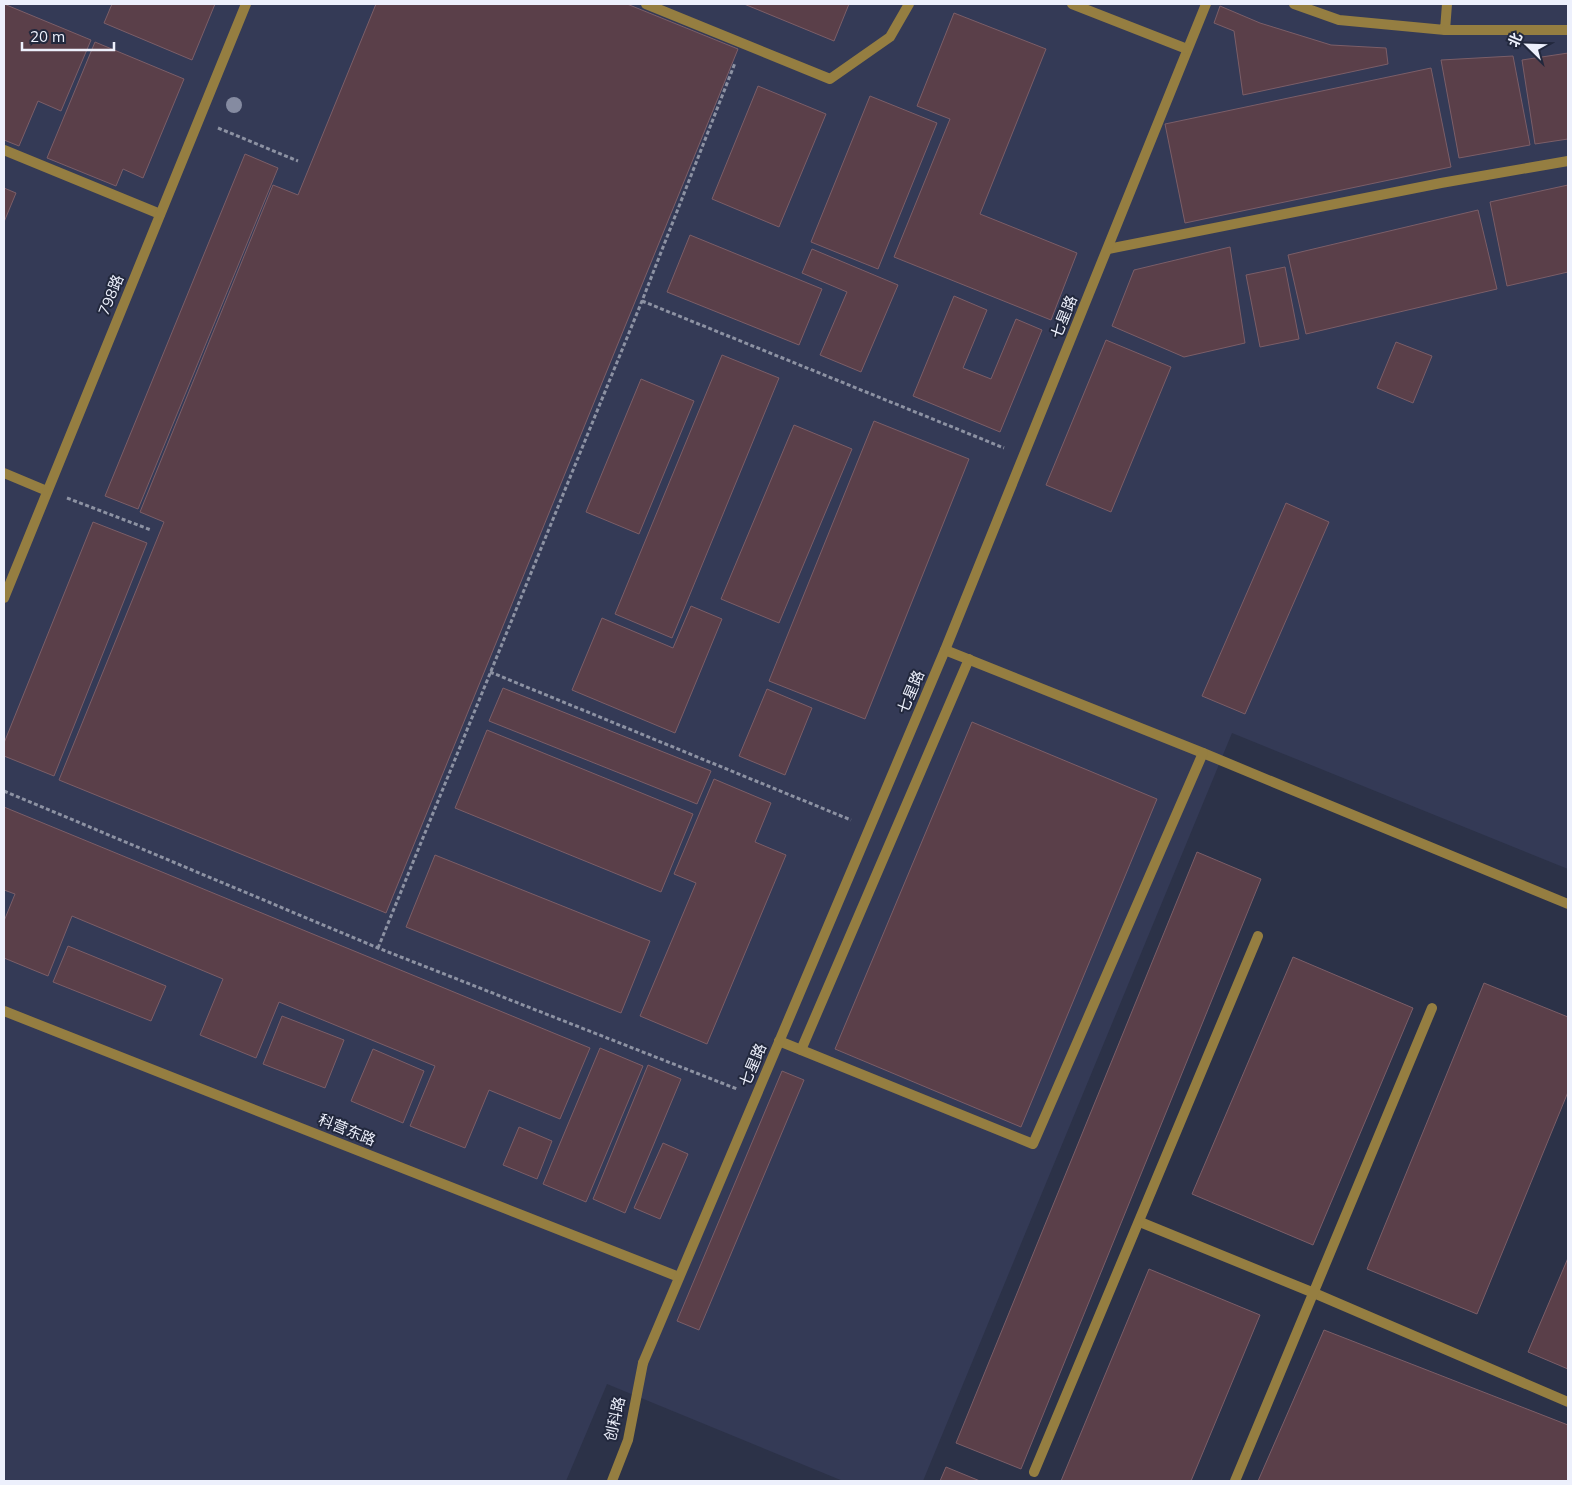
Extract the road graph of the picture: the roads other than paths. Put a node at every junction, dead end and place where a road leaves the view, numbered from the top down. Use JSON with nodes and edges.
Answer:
{"nodes":[{"id":1,"x":246,"y":4,"type":"edge"},
{"id":2,"x":646,"y":4,"type":"edge"},
{"id":3,"x":909,"y":4,"type":"edge"},
{"id":4,"x":1072,"y":4,"type":"edge"},
{"id":5,"x":1206,"y":4,"type":"edge"},
{"id":6,"x":1294,"y":4,"type":"edge"},
{"id":7,"x":1447,"y":4,"type":"edge"},
{"id":8,"x":1445,"y":30,"type":"junction"},
{"id":9,"x":1568,"y":30,"type":"edge"},
{"id":10,"x":1187,"y":49,"type":"junction"},
{"id":11,"x":4,"y":150,"type":"edge"},
{"id":12,"x":1568,"y":161,"type":"edge"},
{"id":13,"x":160,"y":214,"type":"junction"},
{"id":14,"x":1108,"y":249,"type":"junction"},
{"id":15,"x":4,"y":473,"type":"edge"},
{"id":16,"x":47,"y":491,"type":"junction"},
{"id":17,"x":4,"y":598,"type":"edge"},
{"id":18,"x":945,"y":650,"type":"junction"},
{"id":19,"x":969,"y":659,"type":"junction"},
{"id":20,"x":1203,"y":753,"type":"junction"},
{"id":21,"x":1568,"y":904,"type":"edge"},
{"id":22,"x":1258,"y":936,"type":"dead end"},
{"id":23,"x":1432,"y":1008,"type":"dead end"},
{"id":24,"x":4,"y":1012,"type":"edge"},
{"id":25,"x":779,"y":1041,"type":"junction"},
{"id":26,"x":801,"y":1050,"type":"junction"},
{"id":27,"x":1140,"y":1222,"type":"junction"},
{"id":28,"x":678,"y":1277,"type":"junction"},
{"id":29,"x":1314,"y":1292,"type":"junction"},
{"id":30,"x":643,"y":1363,"type":"joint"},
{"id":31,"x":1568,"y":1402,"type":"edge"},
{"id":32,"x":1034,"y":1472,"type":"dead end"},
{"id":33,"x":612,"y":1481,"type":"edge"},
{"id":34,"x":1234,"y":1481,"type":"edge"}],
"edges":[{"from":1,"to":13,"type":"street","name":"798路"},
{"from":2,"to":3,"type":"street"},
{"from":4,"to":10,"type":"street"},
{"from":5,"to":10,"type":"street","name":"七星路"},
{"from":6,"to":8,"type":"street"},
{"from":7,"to":8,"type":"street"},
{"from":8,"to":9,"type":"street"},
{"from":10,"to":14,"type":"street","name":"七星路"},
{"from":11,"to":13,"type":"street"},
{"from":12,"to":14,"type":"street"},
{"from":13,"to":16,"type":"street","name":"798路"},
{"from":14,"to":18,"type":"street","name":"七星路"},
{"from":15,"to":16,"type":"street"},
{"from":16,"to":17,"type":"street","name":"798路"},
{"from":18,"to":19,"type":"street"},
{"from":18,"to":25,"type":"street","name":"七星路"},
{"from":19,"to":20,"type":"street"},
{"from":19,"to":26,"type":"street"},
{"from":20,"to":21,"type":"street"},
{"from":20,"to":26,"type":"street"},
{"from":22,"to":27,"type":"street"},
{"from":23,"to":29,"type":"street"},
{"from":24,"to":28,"type":"street","name":"科营东路"},
{"from":25,"to":26,"type":"street"},
{"from":25,"to":28,"type":"street","name":"七星路"},
{"from":27,"to":29,"type":"street"},
{"from":27,"to":32,"type":"street"},
{"from":28,"to":30,"type":"street","name":"七星路"},
{"from":29,"to":31,"type":"street"},
{"from":29,"to":34,"type":"street"},
{"from":30,"to":33,"type":"street","name":"创科路"}]}
